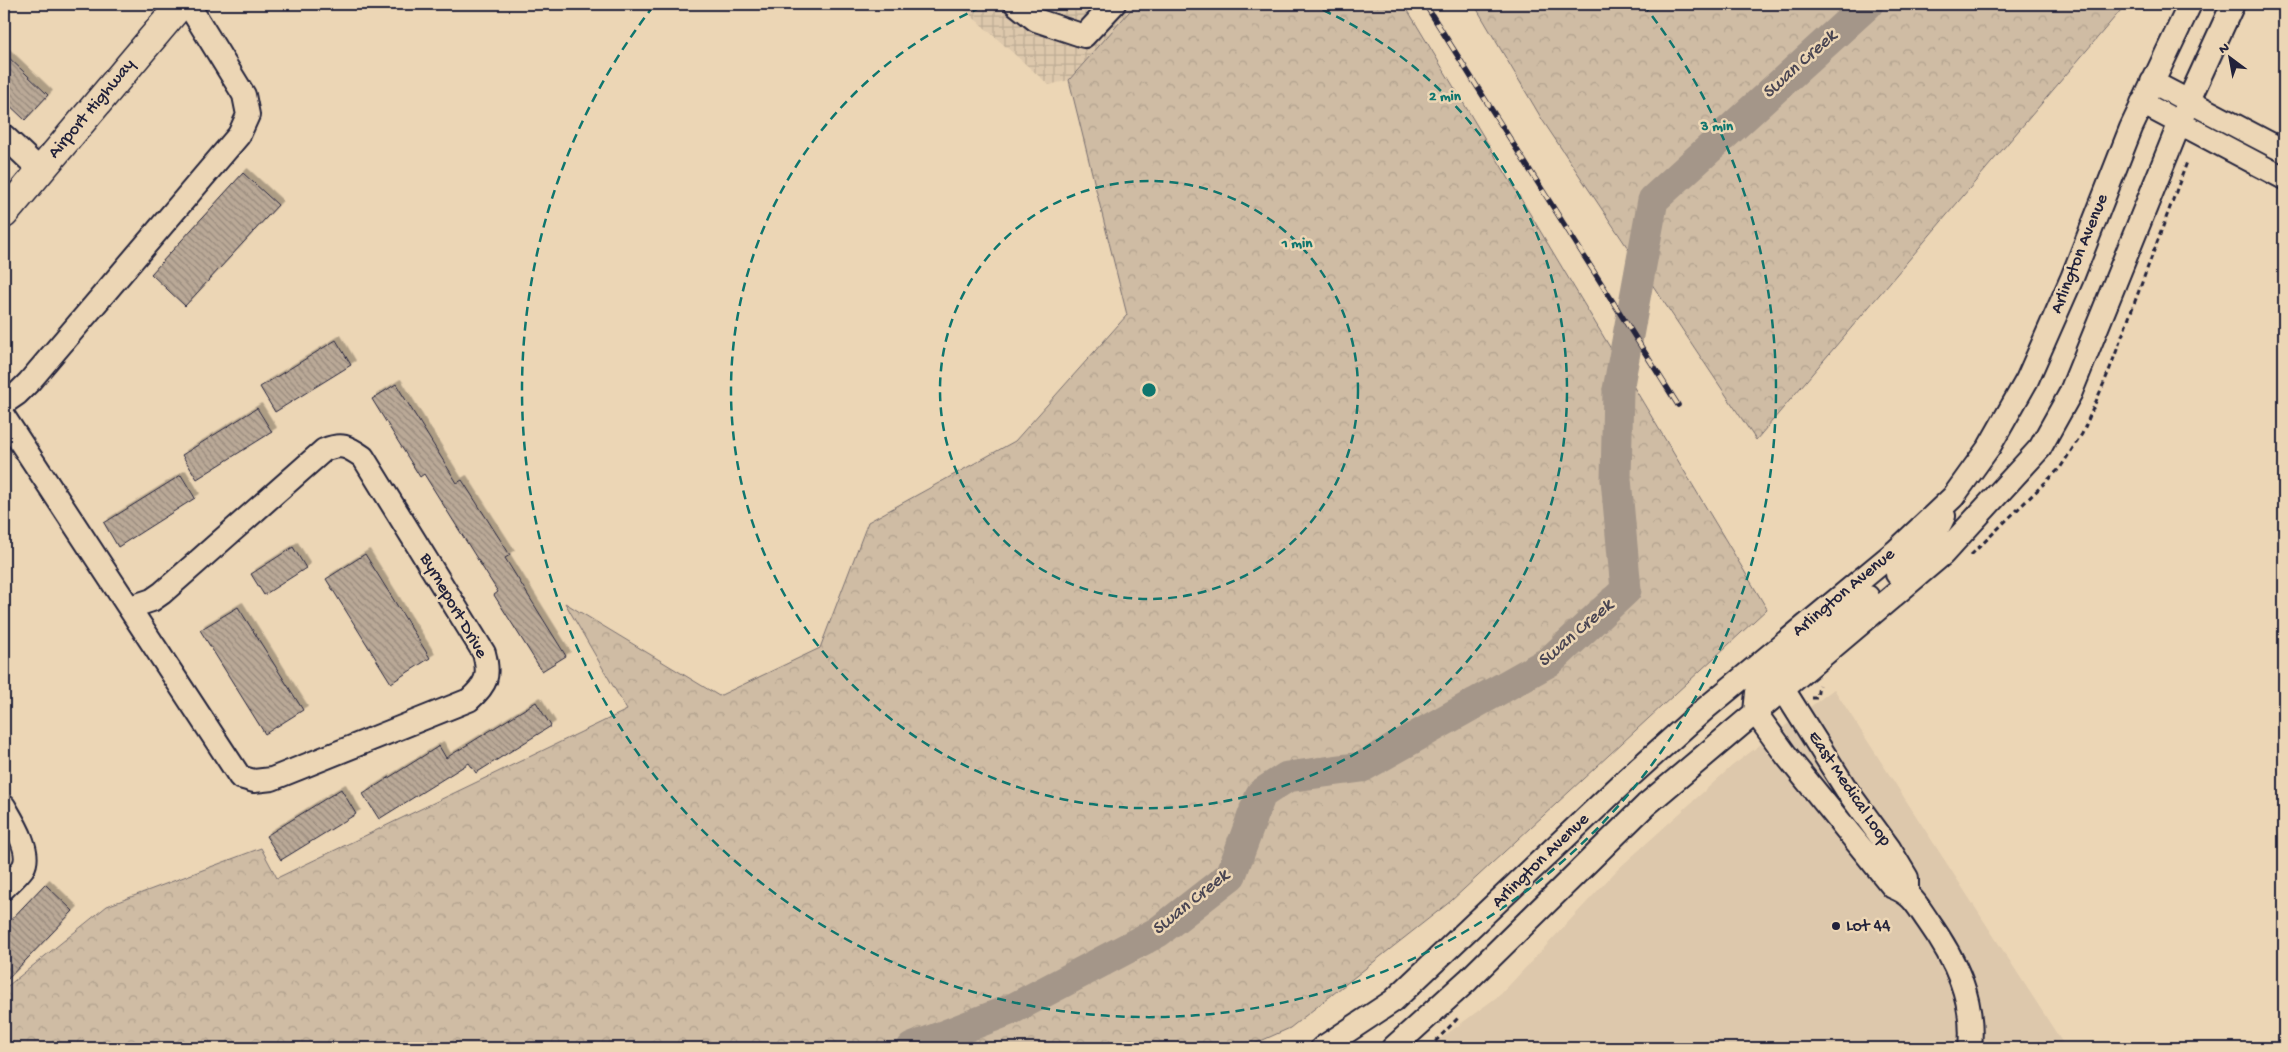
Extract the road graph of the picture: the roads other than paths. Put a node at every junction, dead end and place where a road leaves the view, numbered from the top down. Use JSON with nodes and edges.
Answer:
{"nodes":[{"id":1,"x":180,"y":4,"type":"edge"},
{"id":2,"x":188,"y":4,"type":"edge"},
{"id":3,"x":1016,"y":4,"type":"edge"},
{"id":4,"x":1114,"y":4,"type":"edge"},
{"id":5,"x":2190,"y":4,"type":"edge"},
{"id":6,"x":2233,"y":4,"type":"edge"},
{"id":7,"x":2152,"y":82,"type":"junction"},
{"id":8,"x":2189,"y":100,"type":"junction"},
{"id":9,"x":2142,"y":103,"type":"junction"},
{"id":10,"x":2180,"y":122,"type":"junction"},
{"id":11,"x":4,"y":136,"type":"edge"},
{"id":12,"x":2284,"y":151,"type":"edge"},
{"id":13,"x":40,"y":170,"type":"junction"},
{"id":14,"x":2284,"y":178,"type":"edge"},
{"id":15,"x":4,"y":214,"type":"edge"},
{"id":16,"x":4,"y":403,"type":"edge"},
{"id":17,"x":4,"y":417,"type":"edge"},
{"id":18,"x":1953,"y":497,"type":"junction"},
{"id":19,"x":131,"y":607,"type":"junction"},
{"id":20,"x":1783,"y":689,"type":"junction"},
{"id":21,"x":1755,"y":712,"type":"junction"},
{"id":22,"x":4,"y":806,"type":"edge"},
{"id":23,"x":4,"y":888,"type":"edge"},
{"id":24,"x":1907,"y":892,"type":"junction"},
{"id":25,"x":1322,"y":1048,"type":"edge"},
{"id":26,"x":1393,"y":1048,"type":"edge"},
{"id":27,"x":1970,"y":1048,"type":"edge"}],
"edges":[{"from":1,"to":13,"type":"main road","name":"Airport Highway"},
{"from":2,"to":16,"type":"street"},
{"from":3,"to":4,"type":"street"},
{"from":5,"to":7,"type":"street","name":"Arlington Avenue"},
{"from":6,"to":8,"type":"street","name":"Arlington Avenue"},
{"from":7,"to":8,"type":"street"},
{"from":7,"to":9,"type":"street","name":"Arlington Avenue"},
{"from":8,"to":10,"type":"street","name":"Arlington Avenue"},
{"from":8,"to":12,"type":"street"},
{"from":9,"to":10,"type":"street"},
{"from":9,"to":18,"type":"street","name":"Arlington Avenue"},
{"from":10,"to":14,"type":"street"},
{"from":10,"to":20,"type":"street","name":"Arlington Avenue"},
{"from":11,"to":13,"type":"street"},
{"from":13,"to":15,"type":"main road","name":"Airport Highway"},
{"from":17,"to":19,"type":"street","name":"Byrneport Drive"},
{"from":18,"to":21,"type":"street"},
{"from":18,"to":25,"type":"street","name":"Arlington Avenue"},
{"from":19,"to":19,"type":"street","name":"Byrneport Drive"},
{"from":20,"to":21,"type":"street","name":"Arlington Avenue"},
{"from":20,"to":24,"type":"street","name":"East Medical Loop"},
{"from":21,"to":24,"type":"street","name":"East Medical Loop"},
{"from":21,"to":26,"type":"street","name":"Arlington Avenue"},
{"from":22,"to":23,"type":"street"},
{"from":24,"to":27,"type":"street","name":"East Medical Loop"}]}
